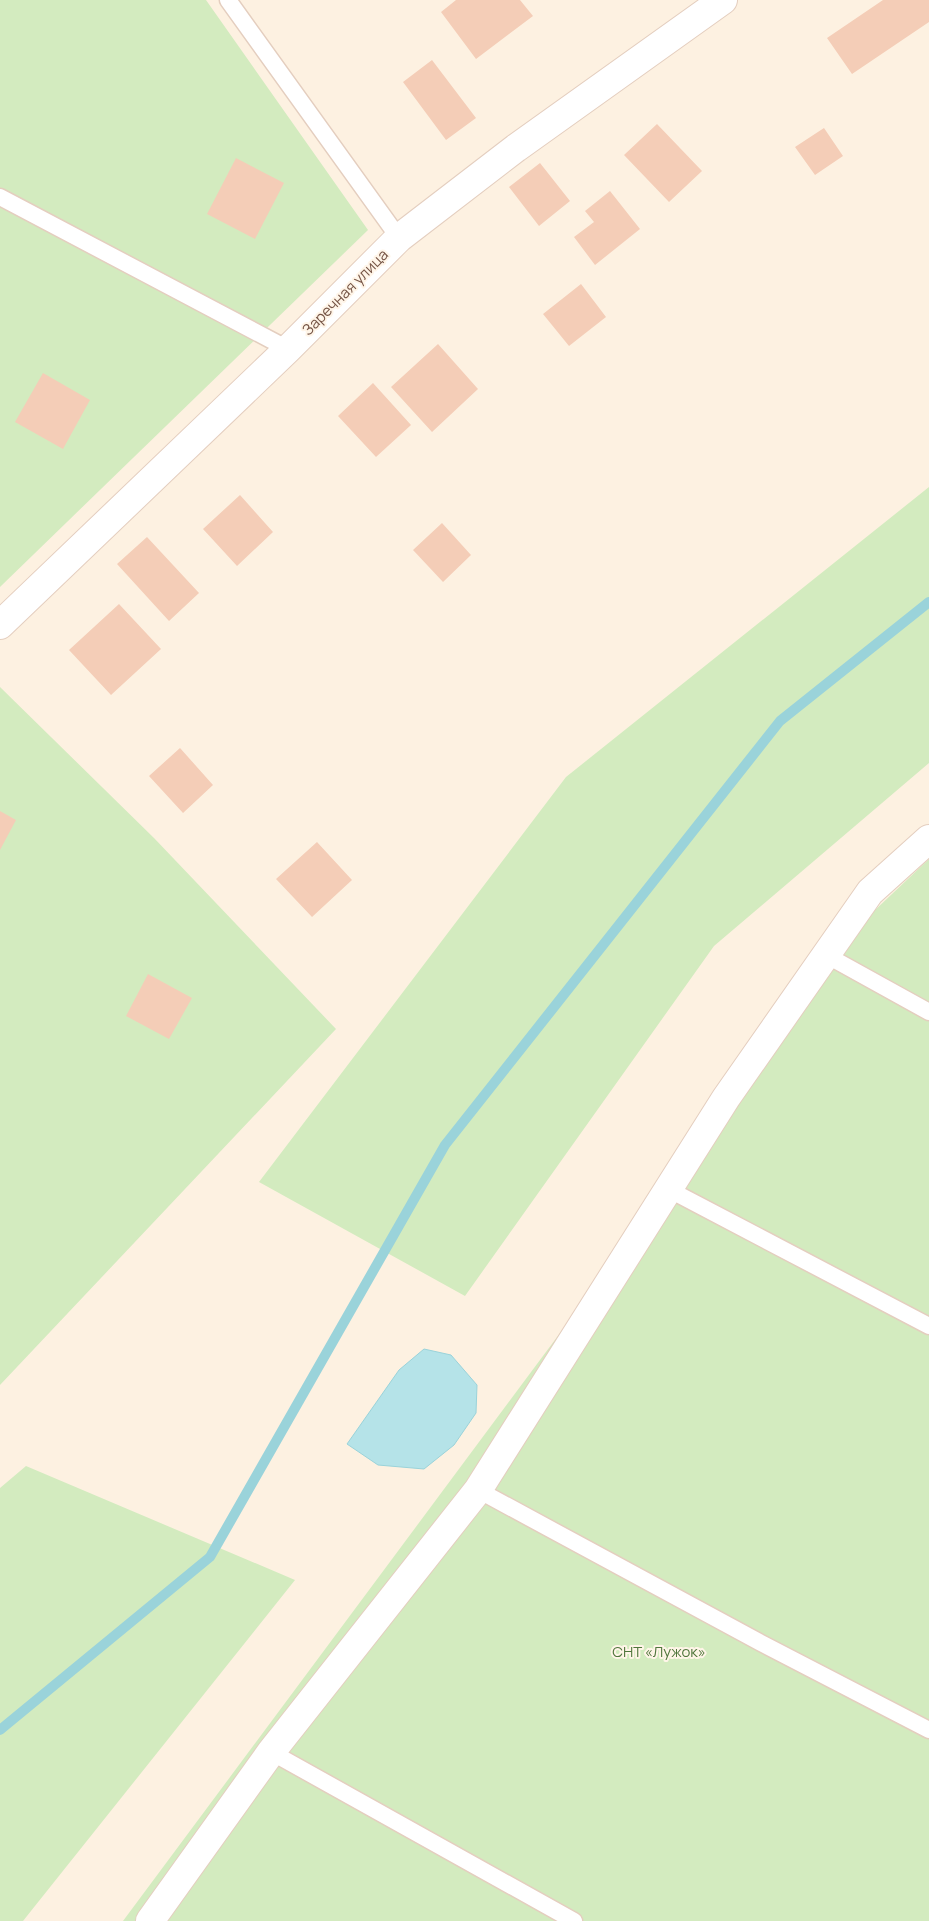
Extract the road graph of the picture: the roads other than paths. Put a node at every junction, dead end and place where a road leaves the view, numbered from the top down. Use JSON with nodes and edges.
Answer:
{"nodes":[{"id":1,"x":228,"y":0,"type":"edge"},
{"id":2,"x":723,"y":0,"type":"edge"},
{"id":3,"x":0,"y":197,"type":"edge"},
{"id":4,"x":399,"y":238,"type":"junction"},
{"id":5,"x":288,"y":349,"type":"junction"},
{"id":6,"x":0,"y":624,"type":"edge"},
{"id":7,"x":929,"y":839,"type":"edge"},
{"id":8,"x":826,"y":955,"type":"junction"},
{"id":9,"x":929,"y":1012,"type":"edge"},
{"id":10,"x":668,"y":1189,"type":"junction"},
{"id":11,"x":929,"y":1326,"type":"edge"},
{"id":12,"x":478,"y":1490,"type":"junction"},
{"id":13,"x":929,"y":1730,"type":"edge"},
{"id":14,"x":271,"y":1752,"type":"junction"},
{"id":15,"x":150,"y":1921,"type":"edge"},
{"id":16,"x":574,"y":1921,"type":"edge"}],
"edges":[{"from":1,"to":4,"type":"lane"},
{"from":2,"to":4,"type":"street","name":"Заречная улица"},
{"from":3,"to":5,"type":"lane"},
{"from":4,"to":5,"type":"street","name":"Заречная улица"},
{"from":5,"to":6,"type":"street","name":"Заречная улица"},
{"from":7,"to":8,"type":"street"},
{"from":8,"to":9,"type":"lane"},
{"from":8,"to":10,"type":"street"},
{"from":10,"to":11,"type":"lane"},
{"from":10,"to":12,"type":"street"},
{"from":12,"to":13,"type":"lane"},
{"from":12,"to":14,"type":"street"},
{"from":14,"to":15,"type":"street"},
{"from":14,"to":16,"type":"lane"}]}
